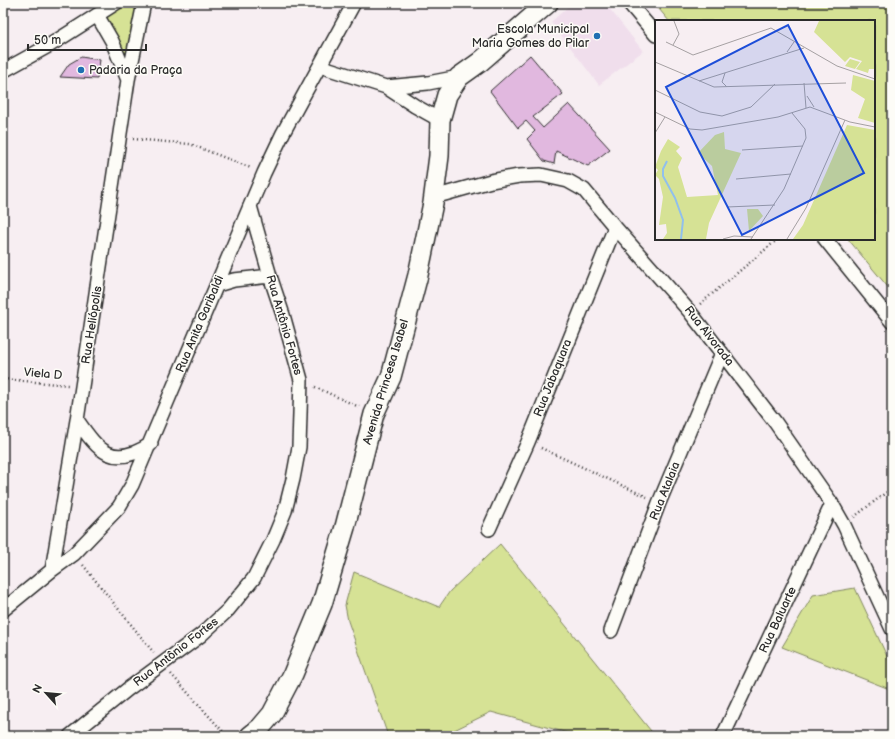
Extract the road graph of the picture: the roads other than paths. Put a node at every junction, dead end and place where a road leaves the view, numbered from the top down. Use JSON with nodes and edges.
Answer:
{"nodes":[{"id":1,"x":116,"y":3,"type":"edge"},
{"id":2,"x":144,"y":3,"type":"edge"},
{"id":3,"x":354,"y":3,"type":"edge"},
{"id":4,"x":548,"y":3,"type":"edge"},
{"id":5,"x":629,"y":3,"type":"edge"},
{"id":6,"x":97,"y":16,"type":"junction"},
{"id":7,"x":655,"y":34,"type":"edge"},
{"id":8,"x":320,"y":66,"type":"junction"},
{"id":9,"x":3,"y":71,"type":"edge"},
{"id":10,"x":459,"y":77,"type":"junction"},
{"id":11,"x":128,"y":80,"type":"junction"},
{"id":12,"x":386,"y":87,"type":"junction"},
{"id":13,"x":440,"y":120,"type":"junction"},
{"id":14,"x":434,"y":197,"type":"junction"},
{"id":15,"x":250,"y":206,"type":"junction"},
{"id":16,"x":615,"y":227,"type":"junction"},
{"id":17,"x":826,"y":240,"type":"edge"},
{"id":18,"x":270,"y":276,"type":"junction"},
{"id":19,"x":217,"y":285,"type":"junction"},
{"id":20,"x":892,"y":322,"type":"edge"},
{"id":21,"x":722,"y":352,"type":"junction"},
{"id":22,"x":77,"y":420,"type":"junction"},
{"id":23,"x":151,"y":444,"type":"junction"},
{"id":24,"x":832,"y":504,"type":"junction"},
{"id":25,"x":489,"y":528,"type":"dead end"},
{"id":26,"x":52,"y":570,"type":"junction"},
{"id":27,"x":3,"y":610,"type":"edge"},
{"id":28,"x":892,"y":629,"type":"edge"},
{"id":29,"x":611,"y":631,"type":"dead end"},
{"id":30,"x":70,"y":736,"type":"edge"},
{"id":31,"x":250,"y":736,"type":"edge"},
{"id":32,"x":723,"y":736,"type":"edge"}],
"edges":[{"from":1,"to":6,"type":"street"},
{"from":2,"to":11,"type":"street","name":"Rua Heliópolis"},
{"from":3,"to":8,"type":"street","name":"Rua Anita Garibaldi"},
{"from":4,"to":10,"type":"main road","name":"Avenida Princesa Isabel"},
{"from":5,"to":7,"type":"street"},
{"from":6,"to":9,"type":"street"},
{"from":6,"to":11,"type":"street"},
{"from":8,"to":12,"type":"street"},
{"from":8,"to":15,"type":"street","name":"Rua Anita Garibaldi"},
{"from":10,"to":12,"type":"street"},
{"from":10,"to":13,"type":"main road","name":"Avenida Princesa Isabel"},
{"from":11,"to":22,"type":"street","name":"Rua Heliópolis"},
{"from":12,"to":13,"type":"street"},
{"from":13,"to":14,"type":"main road","name":"Avenida Princesa Isabel"},
{"from":14,"to":16,"type":"street","name":"Rua Alvorada"},
{"from":14,"to":31,"type":"main road","name":"Avenida Princesa Isabel"},
{"from":15,"to":18,"type":"street","name":"Rua Antônio Fortes"},
{"from":15,"to":19,"type":"street","name":"Rua Anita Garibaldi"},
{"from":16,"to":21,"type":"street","name":"Rua Alvorada"},
{"from":16,"to":25,"type":"street","name":"Rua Jabaquara"},
{"from":17,"to":20,"type":"street"},
{"from":18,"to":19,"type":"street"},
{"from":18,"to":30,"type":"street","name":"Rua Antônio Fortes"},
{"from":19,"to":23,"type":"street","name":"Rua Anita Garibaldi"},
{"from":21,"to":24,"type":"street","name":"Rua Alvorada"},
{"from":21,"to":29,"type":"street","name":"Rua Atalaia"},
{"from":22,"to":23,"type":"street"},
{"from":22,"to":26,"type":"street","name":"Rua Heliópolis"},
{"from":23,"to":26,"type":"street","name":"Rua Anita Garibaldi"},
{"from":24,"to":28,"type":"street","name":"Rua Alvorada"},
{"from":24,"to":32,"type":"street","name":"Rua Baluarte"},
{"from":26,"to":27,"type":"street","name":"Rua Anita Garibaldi"}]}
